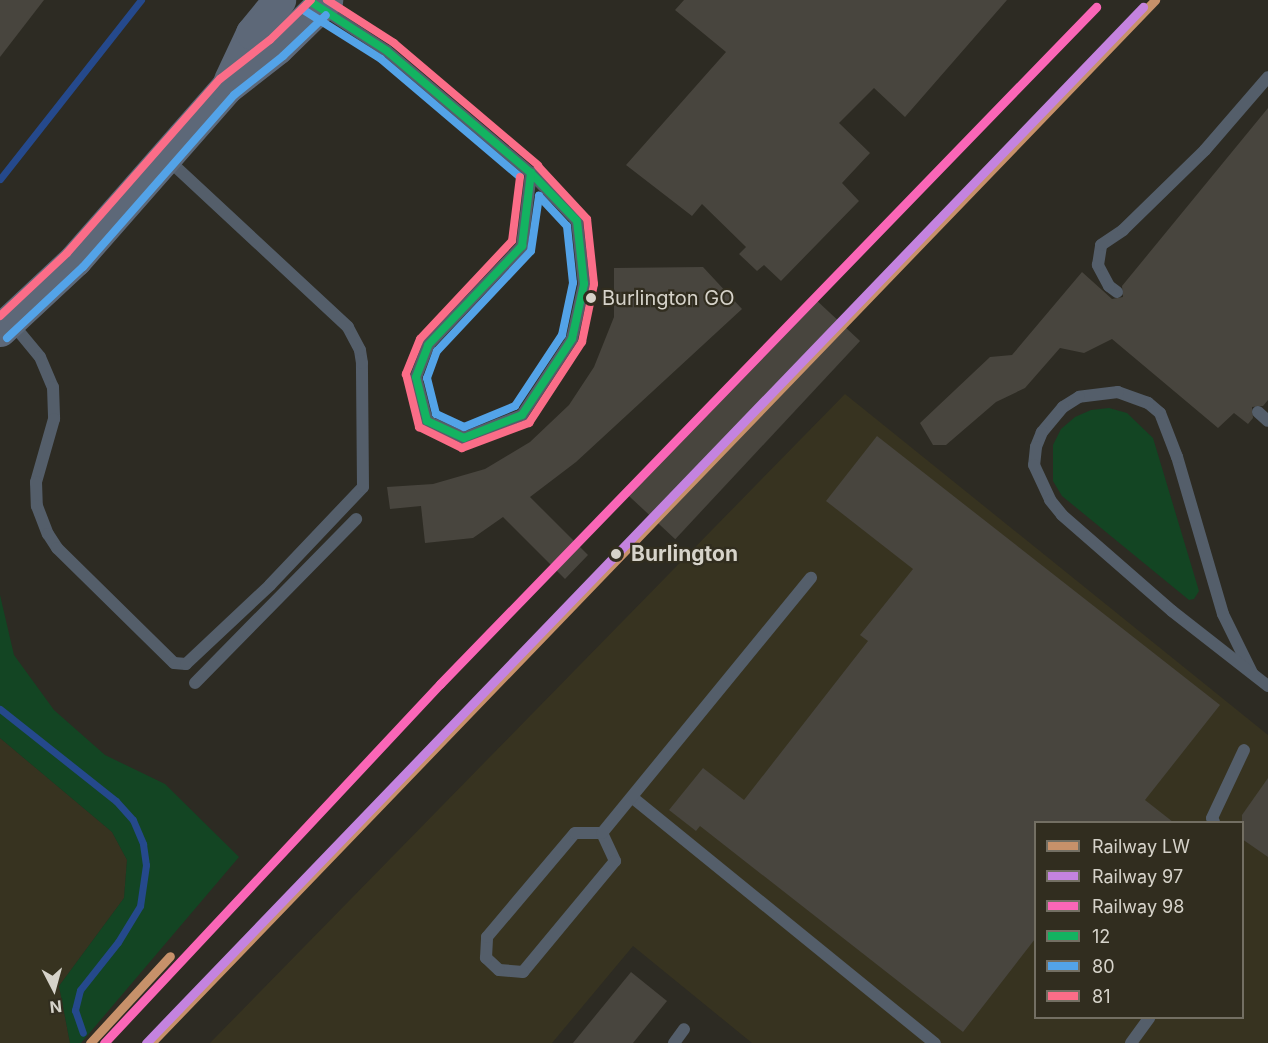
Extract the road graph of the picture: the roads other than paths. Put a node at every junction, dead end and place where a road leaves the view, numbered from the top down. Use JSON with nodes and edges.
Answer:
{"nodes":[{"id":1,"x":279,"y":0,"type":"edge"},
{"id":2,"x":318,"y":2,"type":"edge"},
{"id":3,"x":1268,"y":77,"type":"edge"},
{"id":4,"x":227,"y":87,"type":"junction"},
{"id":5,"x":166,"y":158,"type":"junction"},
{"id":6,"x":531,"y":173,"type":"junction"},
{"id":7,"x":1117,"y":292,"type":"dead end"},
{"id":8,"x":5,"y":326,"type":"edge"},
{"id":9,"x":1258,"y":412,"type":"dead end"},
{"id":10,"x":1268,"y":421,"type":"edge"},
{"id":11,"x":356,"y":519,"type":"dead end"},
{"id":12,"x":811,"y":578,"type":"dead end"},
{"id":13,"x":1252,"y":673,"type":"junction"},
{"id":14,"x":195,"y":684,"type":"dead end"},
{"id":15,"x":1268,"y":686,"type":"edge"},
{"id":16,"x":1244,"y":750,"type":"dead end"},
{"id":17,"x":633,"y":798,"type":"junction"},
{"id":18,"x":1214,"y":821,"type":"edge"},
{"id":19,"x":602,"y":833,"type":"junction"},
{"id":20,"x":1148,"y":1019,"type":"edge"},
{"id":21,"x":684,"y":1029,"type":"dead end"},
{"id":22,"x":674,"y":1043,"type":"edge"},
{"id":23,"x":935,"y":1043,"type":"edge"},
{"id":24,"x":1131,"y":1043,"type":"edge"}],
"edges":[{"from":1,"to":4,"type":"main road"},
{"from":2,"to":4,"type":"main road"},
{"from":2,"to":6,"type":"lane"},
{"from":3,"to":7,"type":"lane"},
{"from":4,"to":5,"type":"main road"},
{"from":5,"to":8,"type":"main road"},
{"from":5,"to":8,"type":"lane"},
{"from":6,"to":6,"type":"lane"},
{"from":9,"to":10,"type":"lane"},
{"from":11,"to":14,"type":"lane"},
{"from":12,"to":17,"type":"lane"},
{"from":13,"to":13,"type":"lane"},
{"from":13,"to":15,"type":"lane"},
{"from":16,"to":18,"type":"lane"},
{"from":17,"to":19,"type":"lane"},
{"from":17,"to":23,"type":"lane"},
{"from":19,"to":19,"type":"lane"},
{"from":20,"to":24,"type":"lane"},
{"from":21,"to":22,"type":"lane"}]}
